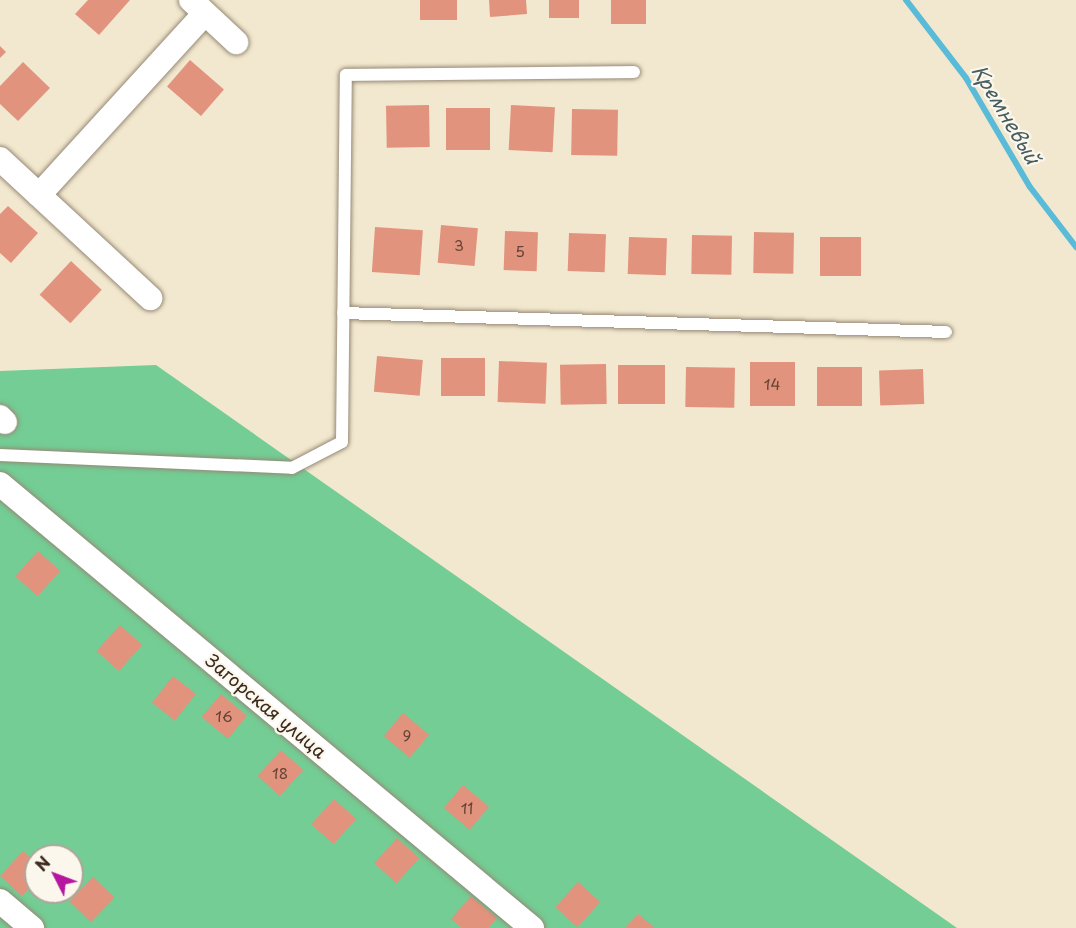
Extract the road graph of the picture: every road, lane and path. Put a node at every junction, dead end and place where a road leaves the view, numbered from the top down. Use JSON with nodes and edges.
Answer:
{"nodes":[{"id":1,"x":198,"y":7,"type":"edge"},
{"id":2,"x":236,"y":42,"type":"dead end"},
{"id":3,"x":634,"y":72,"type":"dead end"},
{"id":4,"x":0,"y":159,"type":"edge"},
{"id":5,"x":39,"y":195,"type":"junction"},
{"id":6,"x":150,"y":298,"type":"dead end"},
{"id":7,"x":343,"y":313,"type":"junction"},
{"id":8,"x":946,"y":332,"type":"dead end"},
{"id":9,"x":0,"y":455,"type":"edge"},
{"id":10,"x":0,"y":484,"type":"edge"},
{"id":11,"x":0,"y":901,"type":"edge"},
{"id":12,"x":32,"y":928,"type":"edge"},
{"id":13,"x":532,"y":928,"type":"edge"}],
"edges":[{"from":1,"to":2,"type":"street"},
{"from":1,"to":5,"type":"street"},
{"from":3,"to":7,"type":"lane"},
{"from":4,"to":5,"type":"street"},
{"from":5,"to":6,"type":"street"},
{"from":7,"to":8,"type":"lane"},
{"from":7,"to":9,"type":"lane"},
{"from":10,"to":13,"type":"street","name":"Загорская улица"},
{"from":11,"to":12,"type":"street"}]}
